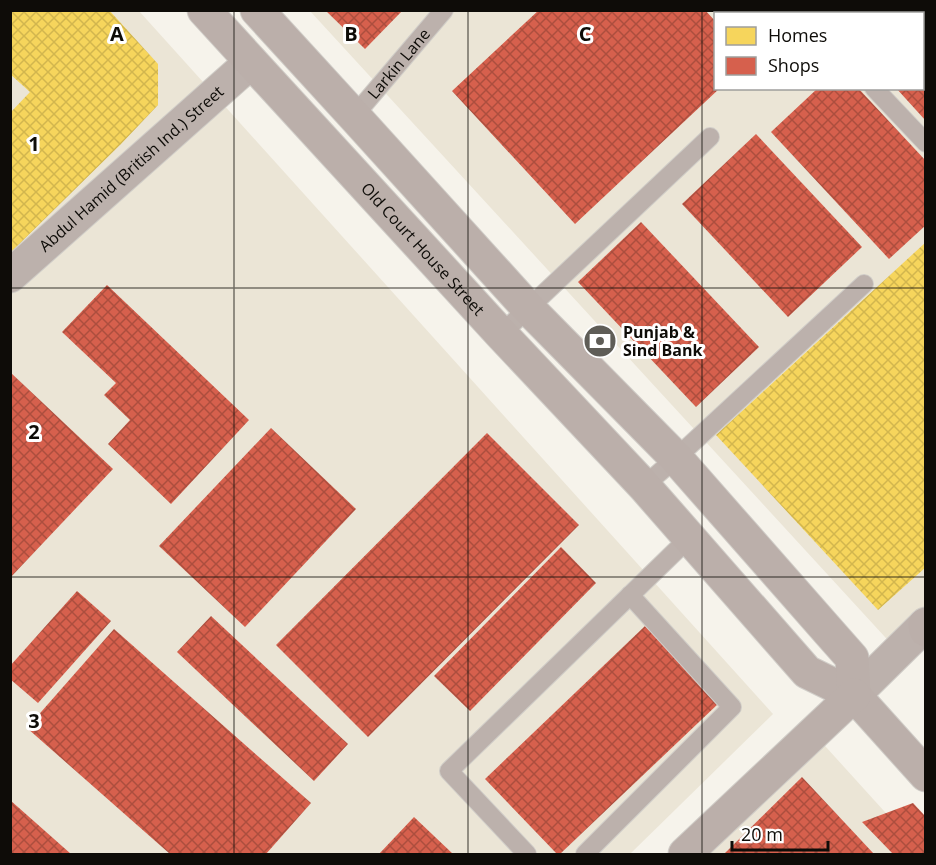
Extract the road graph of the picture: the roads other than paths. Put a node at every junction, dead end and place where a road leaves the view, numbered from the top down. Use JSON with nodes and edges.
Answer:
{"nodes":[{"id":1,"x":204,"y":10,"type":"edge"},
{"id":2,"x":257,"y":10,"type":"edge"},
{"id":3,"x":444,"y":10,"type":"edge"},
{"id":4,"x":251,"y":62,"type":"junction"},
{"id":5,"x":876,"y":90,"type":"edge"},
{"id":6,"x":354,"y":116,"type":"junction"},
{"id":7,"x":710,"y":137,"type":"dead end"},
{"id":8,"x":926,"y":143,"type":"edge"},
{"id":9,"x":10,"y":276,"type":"edge"},
{"id":10,"x":864,"y":284,"type":"dead end"},
{"id":11,"x":528,"y":309,"type":"junction"},
{"id":12,"x":501,"y":334,"type":"junction"},
{"id":13,"x":676,"y":458,"type":"junction"},
{"id":14,"x":644,"y":486,"type":"junction"},
{"id":15,"x":689,"y":538,"type":"junction"},
{"id":16,"x":630,"y":595,"type":"junction"},
{"id":17,"x":925,"y":626,"type":"edge"},
{"id":18,"x":854,"y":695,"type":"junction"},
{"id":19,"x":926,"y":775,"type":"edge"},
{"id":20,"x":527,"y":855,"type":"edge"},
{"id":21,"x":585,"y":855,"type":"edge"},
{"id":22,"x":685,"y":855,"type":"edge"}],
"edges":[{"from":1,"to":4,"type":"main road","name":"Old Court House Street"},
{"from":2,"to":6,"type":"main road"},
{"from":3,"to":6,"type":"lane","name":"Larkin Lane"},
{"from":4,"to":9,"type":"street","name":"Abdul Hamid (British Ind.) Street"},
{"from":4,"to":12,"type":"main road","name":"Old Court House Street"},
{"from":5,"to":8,"type":"lane"},
{"from":6,"to":11,"type":"main road"},
{"from":7,"to":11,"type":"lane"},
{"from":10,"to":13,"type":"lane"},
{"from":11,"to":12,"type":"lane"},
{"from":11,"to":13,"type":"main road"},
{"from":12,"to":14,"type":"main road","name":"Old Court House Street"},
{"from":13,"to":14,"type":"lane"},
{"from":13,"to":18,"type":"main road"},
{"from":14,"to":15,"type":"main road","name":"Old Court House Street"},
{"from":15,"to":16,"type":"lane"},
{"from":15,"to":18,"type":"main road","name":"Old Court House Street"},
{"from":16,"to":20,"type":"lane"},
{"from":16,"to":21,"type":"lane"},
{"from":17,"to":18,"type":"street"},
{"from":18,"to":19,"type":"main road"},
{"from":18,"to":22,"type":"main road"}]}
